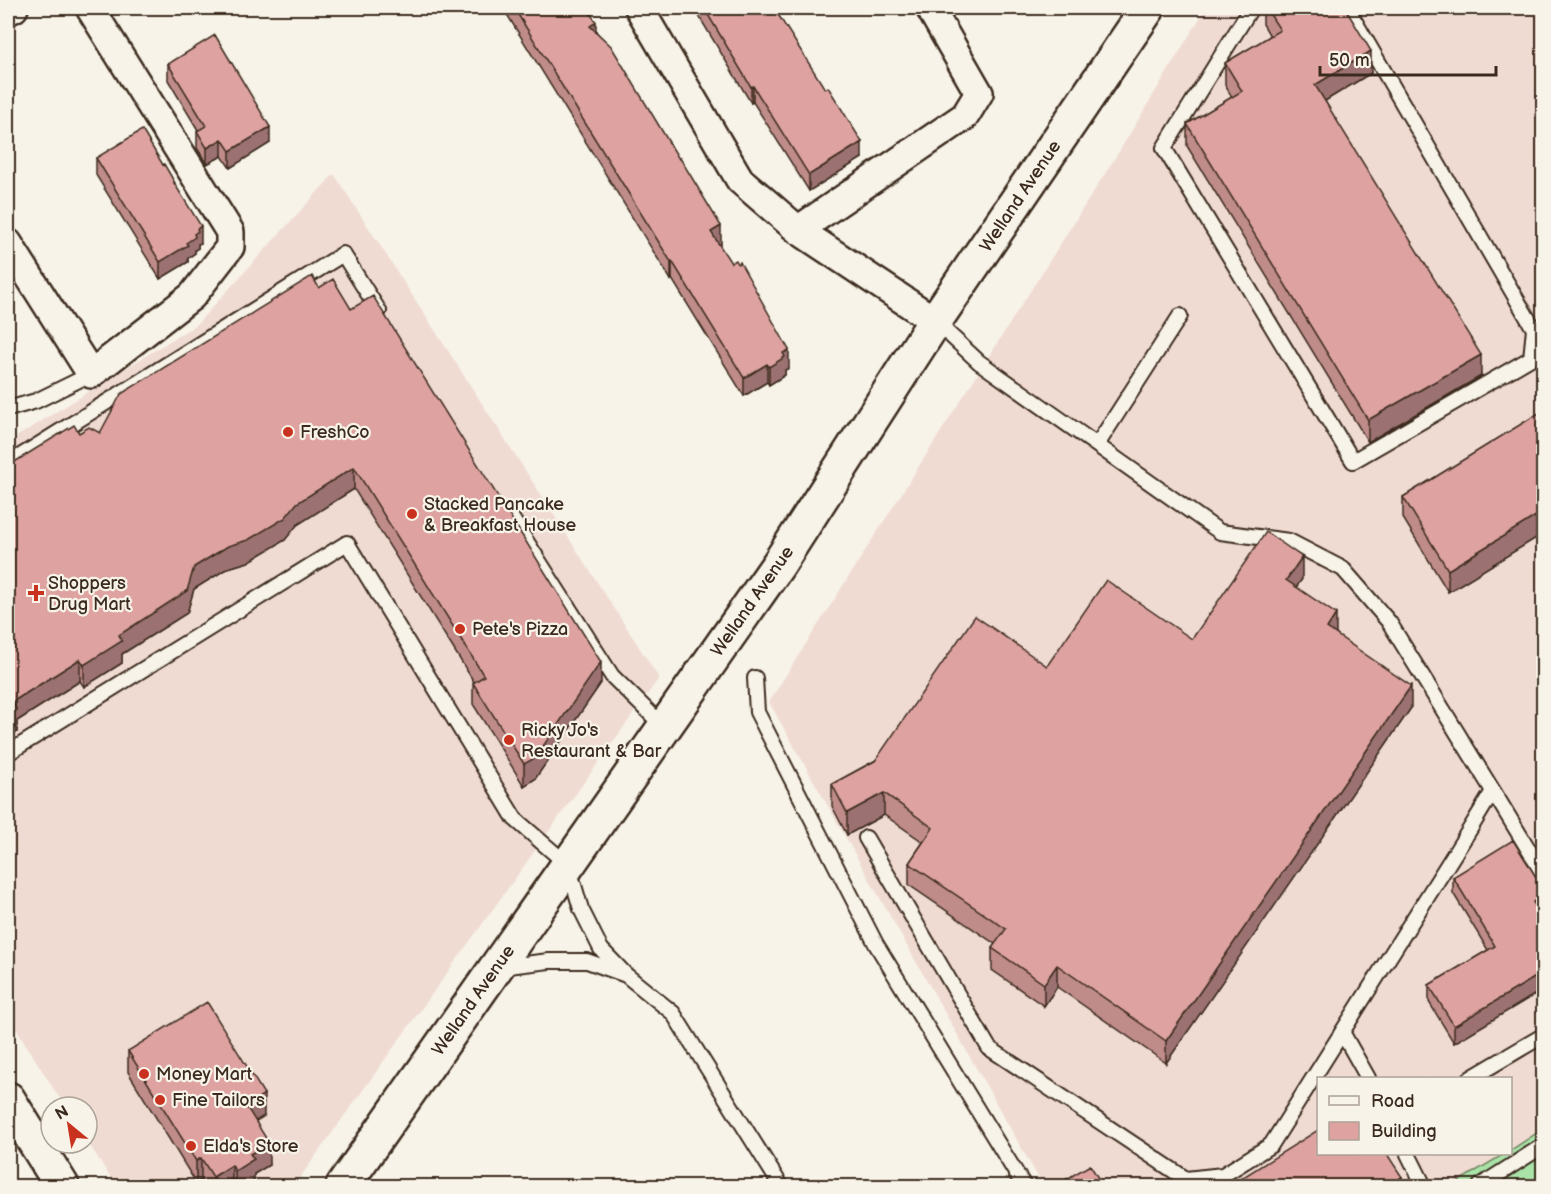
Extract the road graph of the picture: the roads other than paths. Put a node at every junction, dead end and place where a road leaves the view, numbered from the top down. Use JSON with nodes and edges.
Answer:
{"nodes":[{"id":1,"x":14,"y":8,"type":"edge"},
{"id":2,"x":90,"y":8,"type":"edge"},
{"id":3,"x":639,"y":8,"type":"edge"},
{"id":4,"x":930,"y":8,"type":"edge"},
{"id":5,"x":1148,"y":8,"type":"edge"},
{"id":6,"x":1251,"y":8,"type":"edge"},
{"id":7,"x":1347,"y":8,"type":"edge"},
{"id":8,"x":8,"y":11,"type":"edge"},
{"id":9,"x":798,"y":230,"type":"junction"},
{"id":10,"x":8,"y":243,"type":"edge"},
{"id":11,"x":1180,"y":316,"type":"dead end"},
{"id":12,"x":935,"y":321,"type":"junction"},
{"id":13,"x":388,"y":324,"type":"edge"},
{"id":14,"x":91,"y":374,"type":"junction"},
{"id":15,"x":8,"y":409,"type":"edge"},
{"id":16,"x":1097,"y":445,"type":"junction"},
{"id":17,"x":8,"y":464,"type":"edge"},
{"id":18,"x":503,"y":505,"type":"edge"},
{"id":19,"x":755,"y":678,"type":"dead end"},
{"id":20,"x":664,"y":727,"type":"junction"},
{"id":21,"x":8,"y":753,"type":"edge"},
{"id":22,"x":1493,"y":791,"type":"junction"},
{"id":23,"x":866,"y":838,"type":"dead end"},
{"id":24,"x":567,"y":865,"type":"junction"},
{"id":25,"x":1544,"y":875,"type":"edge"},
{"id":26,"x":495,"y":968,"type":"junction"},
{"id":27,"x":626,"y":975,"type":"junction"},
{"id":28,"x":1342,"y":1032,"type":"junction"},
{"id":29,"x":1544,"y":1035,"type":"edge"},
{"id":30,"x":1367,"y":1077,"type":"edge"},
{"id":31,"x":1474,"y":1077,"type":"edge"},
{"id":32,"x":8,"y":1100,"type":"edge"},
{"id":33,"x":1544,"y":1144,"type":"edge"},
{"id":34,"x":1408,"y":1155,"type":"edge"},
{"id":35,"x":62,"y":1186,"type":"edge"},
{"id":36,"x":343,"y":1186,"type":"edge"},
{"id":37,"x":781,"y":1186,"type":"edge"},
{"id":38,"x":1024,"y":1186,"type":"edge"},
{"id":39,"x":1424,"y":1186,"type":"edge"},
{"id":40,"x":1480,"y":1186,"type":"edge"}],
"edges":[{"from":1,"to":8,"type":"street"},
{"from":2,"to":14,"type":"street"},
{"from":3,"to":9,"type":"street"},
{"from":4,"to":9,"type":"street"},
{"from":5,"to":12,"type":"street","name":"Welland Avenue"},
{"from":6,"to":7,"type":"lane"},
{"from":9,"to":12,"type":"street"},
{"from":10,"to":14,"type":"street"},
{"from":11,"to":16,"type":"lane"},
{"from":12,"to":16,"type":"lane"},
{"from":12,"to":20,"type":"street","name":"Welland Avenue"},
{"from":13,"to":17,"type":"lane"},
{"from":14,"to":15,"type":"lane"},
{"from":16,"to":22,"type":"lane"},
{"from":18,"to":20,"type":"lane"},
{"from":19,"to":38,"type":"lane"},
{"from":20,"to":24,"type":"street","name":"Welland Avenue"},
{"from":21,"to":24,"type":"lane"},
{"from":22,"to":25,"type":"lane"},
{"from":22,"to":28,"type":"lane"},
{"from":23,"to":28,"type":"lane"},
{"from":24,"to":26,"type":"street","name":"Welland Avenue"},
{"from":24,"to":27,"type":"lane"},
{"from":26,"to":27,"type":"lane"},
{"from":26,"to":36,"type":"street","name":"Welland Avenue"},
{"from":27,"to":37,"type":"lane"},
{"from":28,"to":30,"type":"lane"},
{"from":29,"to":31,"type":"lane"},
{"from":32,"to":35,"type":"street"},
{"from":33,"to":40,"type":"lane"},
{"from":34,"to":39,"type":"lane"}]}
